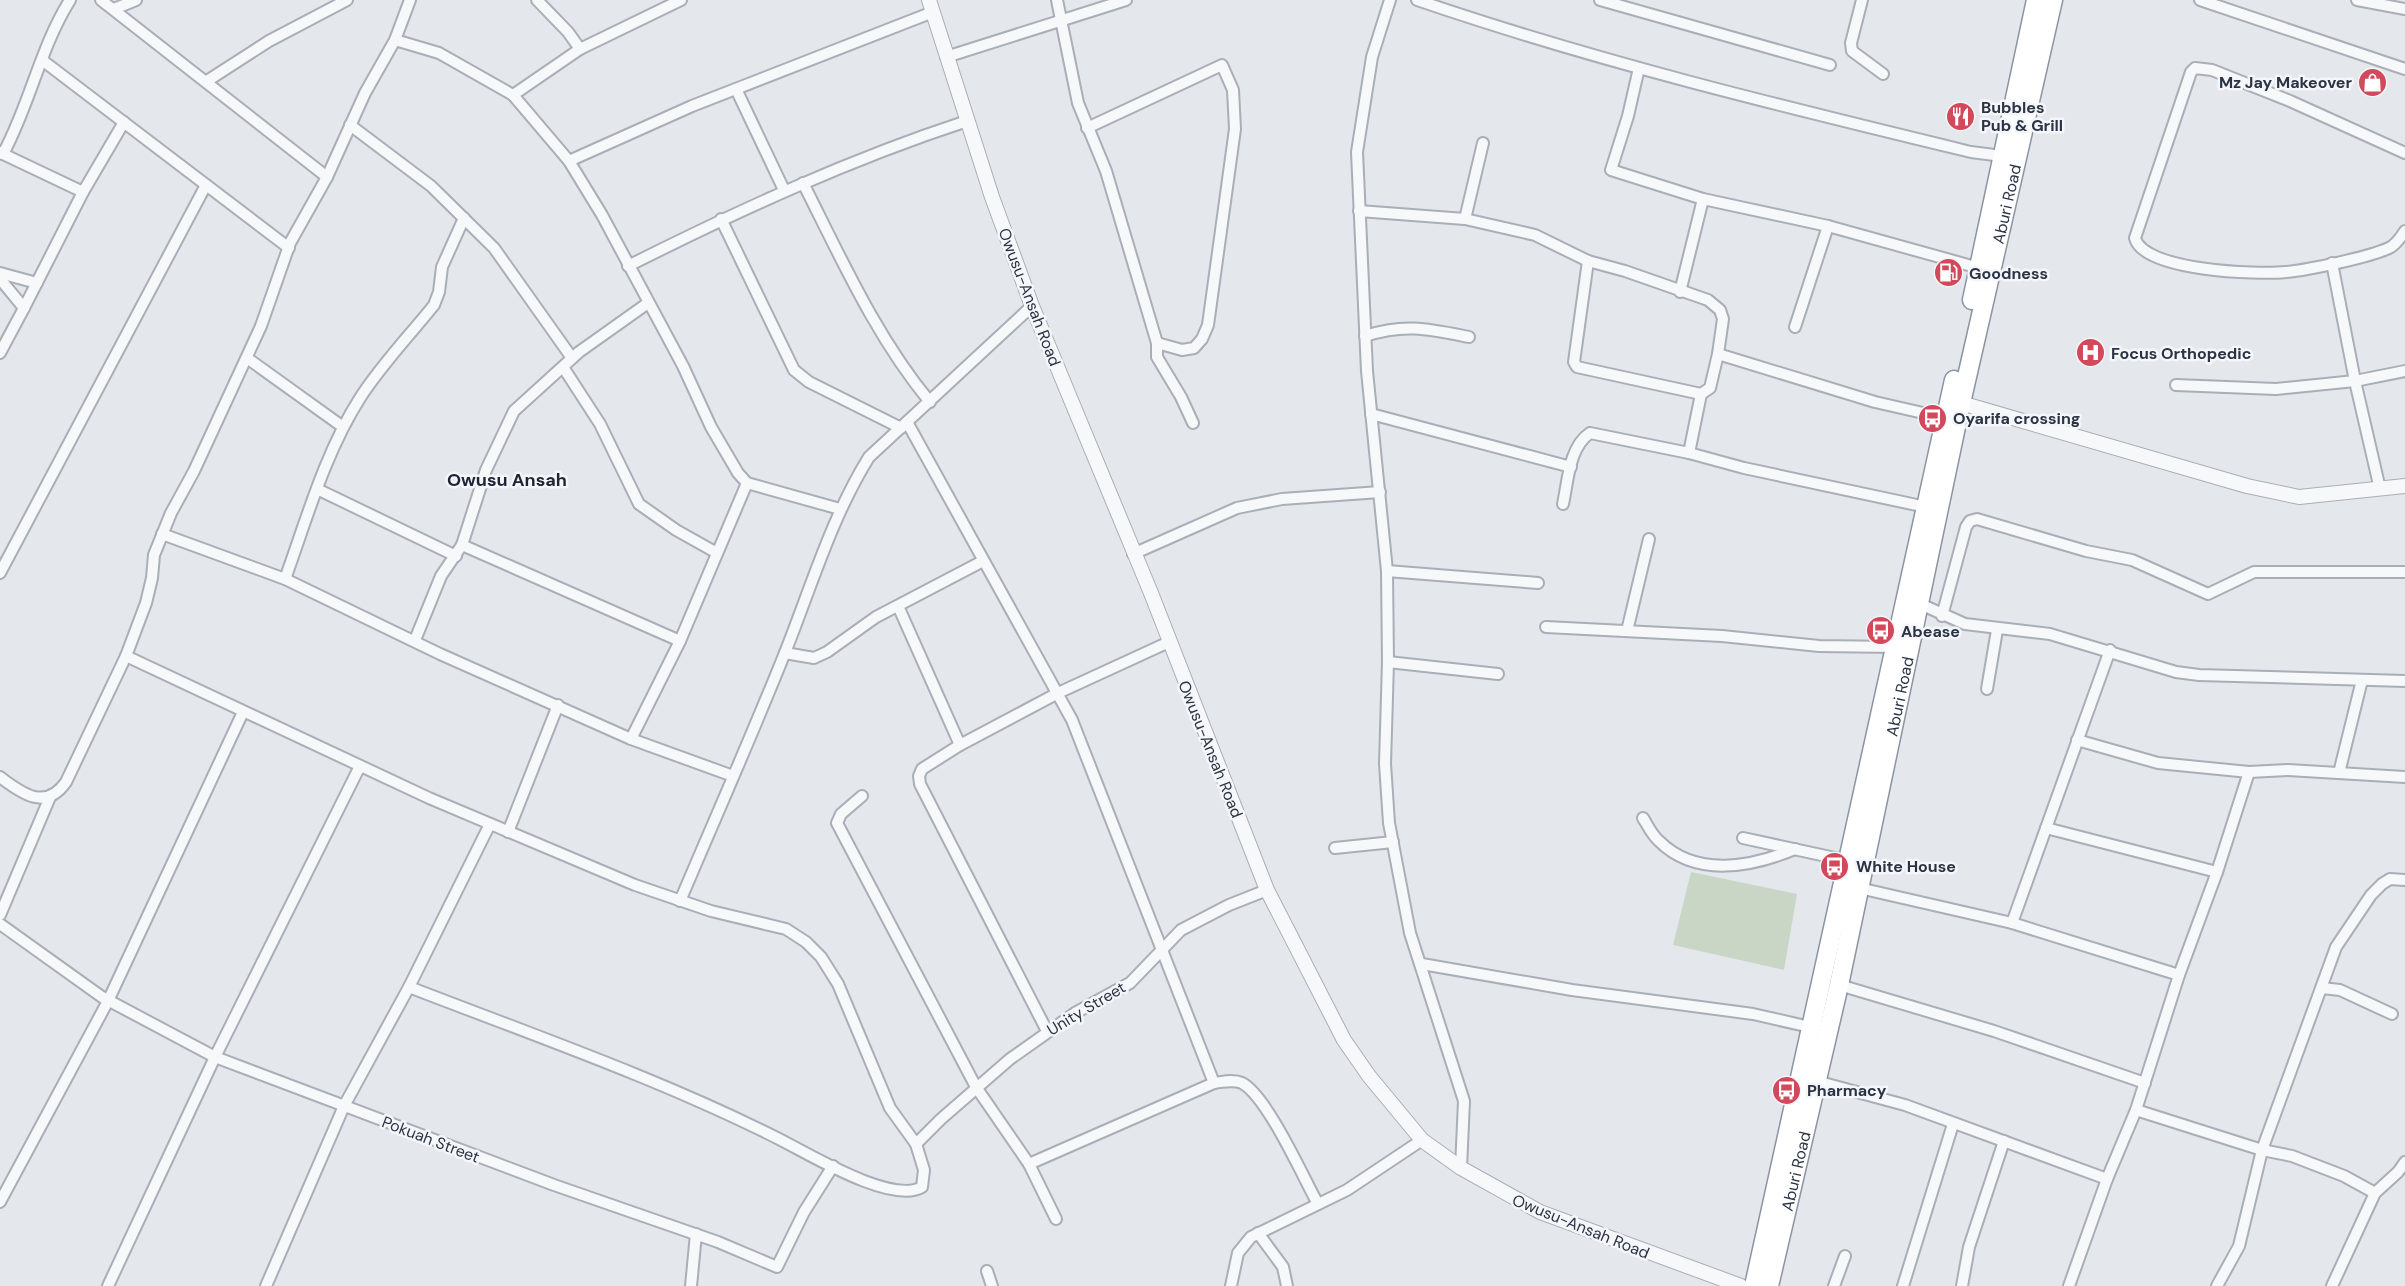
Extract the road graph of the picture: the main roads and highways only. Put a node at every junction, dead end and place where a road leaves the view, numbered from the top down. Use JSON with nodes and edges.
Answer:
{"nodes":[{"id":1,"x":2036,"y":0,"type":"edge"},
{"id":2,"x":2053,"y":0,"type":"edge"},
{"id":3,"x":2005,"y":176,"type":"junction"},
{"id":4,"x":1754,"y":1286,"type":"edge"},
{"id":5,"x":1769,"y":1286,"type":"edge"}],
"edges":[{"from":1,"to":3,"type":"highway","name":"Aburi Road"},
{"from":2,"to":3,"type":"highway","name":"Aburi Road"},
{"from":3,"to":4,"type":"highway","name":"Aburi Road"},
{"from":3,"to":5,"type":"highway","name":"Aburi Road"}]}
